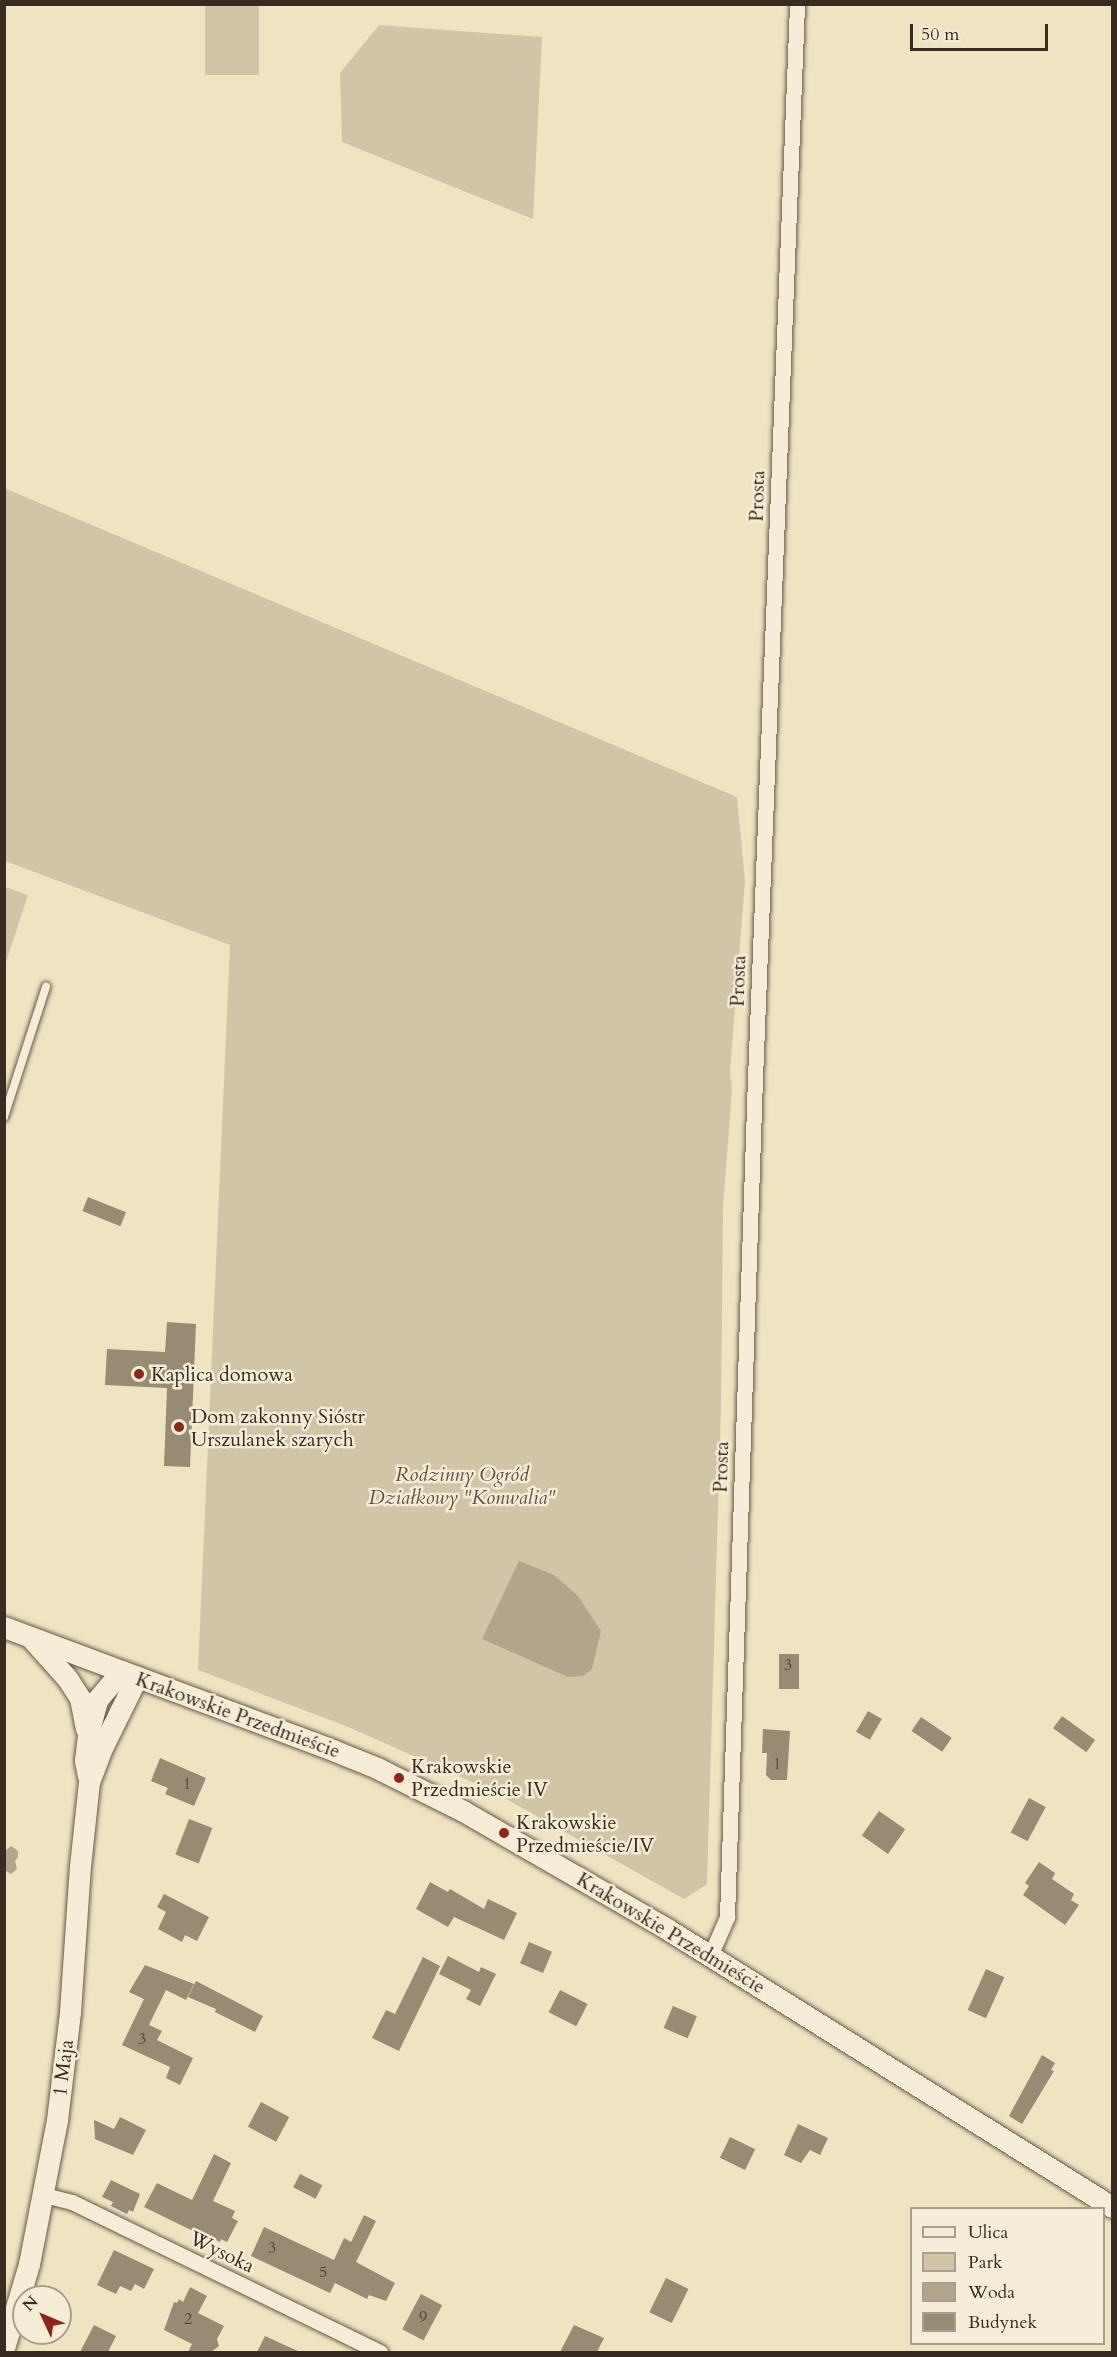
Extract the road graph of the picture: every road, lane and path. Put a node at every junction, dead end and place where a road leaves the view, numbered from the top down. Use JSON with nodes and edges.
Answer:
{"nodes":[{"id":1,"x":797,"y":4,"type":"edge"},
{"id":2,"x":46,"y":987,"type":"dead end"},
{"id":3,"x":4,"y":1117,"type":"edge"},
{"id":4,"x":4,"y":1627,"type":"edge"},
{"id":5,"x":30,"y":1637,"type":"junction"},
{"id":6,"x":129,"y":1674,"type":"junction"},
{"id":7,"x":88,"y":1734,"type":"junction"},
{"id":8,"x":89,"y":1782,"type":"junction"},
{"id":9,"x":710,"y":1956,"type":"junction"},
{"id":10,"x":44,"y":2195,"type":"junction"},
{"id":11,"x":1113,"y":2207,"type":"edge"},
{"id":12,"x":4,"y":2348,"type":"edge"},
{"id":13,"x":380,"y":2352,"type":"edge"}],
"edges":[{"from":1,"to":9,"type":"street","name":"Prosta"},
{"from":2,"to":3,"type":"lane"},
{"from":4,"to":5,"type":"main road","name":"Krakowskie Przedmieście"},
{"from":5,"to":6,"type":"main road","name":"Krakowskie Przedmieście"},
{"from":5,"to":7,"type":"main road","name":"1 Maja"},
{"from":6,"to":7,"type":"main road","name":"1 Maja"},
{"from":6,"to":8,"type":"main road","name":"1 Maja"},
{"from":6,"to":9,"type":"main road","name":"Krakowskie Przedmieście"},
{"from":7,"to":8,"type":"main road","name":"1 Maja"},
{"from":8,"to":10,"type":"main road","name":"1 Maja"},
{"from":9,"to":11,"type":"main road","name":"Krakowskie Przedmieście"},
{"from":10,"to":12,"type":"main road","name":"1 Maja"},
{"from":10,"to":13,"type":"street","name":"Wysoka"}]}
